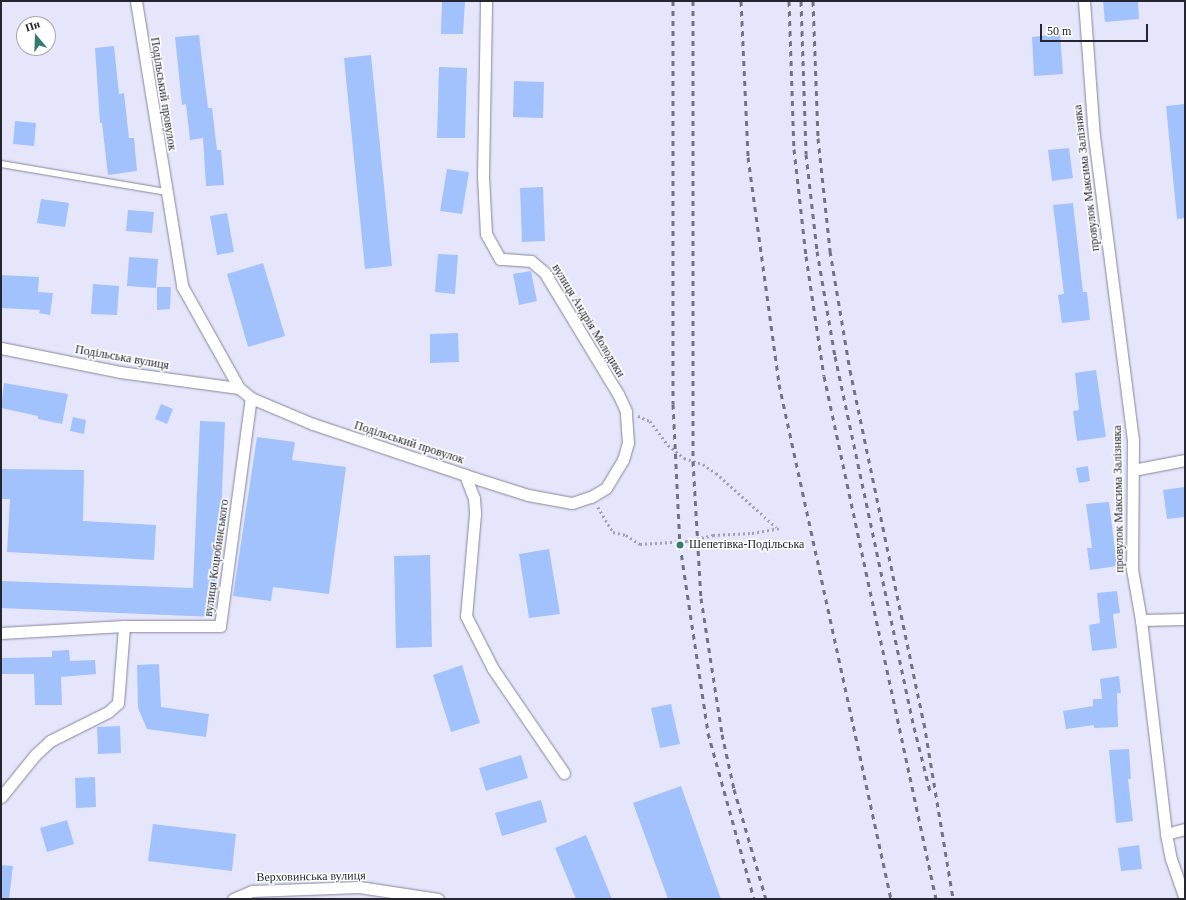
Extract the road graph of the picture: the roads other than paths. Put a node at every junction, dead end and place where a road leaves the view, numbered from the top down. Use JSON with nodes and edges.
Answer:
{"nodes":[{"id":1,"x":136,"y":1,"type":"edge"},
{"id":2,"x":486,"y":1,"type":"edge"},
{"id":3,"x":1084,"y":1,"type":"edge"},
{"id":4,"x":1,"y":164,"type":"edge"},
{"id":5,"x":166,"y":192,"type":"junction"},
{"id":6,"x":1,"y":348,"type":"edge"},
{"id":7,"x":239,"y":388,"type":"junction"},
{"id":8,"x":251,"y":398,"type":"junction"},
{"id":9,"x":1185,"y":460,"type":"edge"},
{"id":10,"x":1132,"y":470,"type":"junction"},
{"id":11,"x":465,"y":475,"type":"junction"},
{"id":12,"x":1185,"y":619,"type":"edge"},
{"id":13,"x":1141,"y":620,"type":"junction"},
{"id":14,"x":124,"y":626,"type":"junction"},
{"id":15,"x":1,"y":633,"type":"edge"},
{"id":16,"x":564,"y":773,"type":"dead end"},
{"id":17,"x":1,"y":797,"type":"edge"},
{"id":18,"x":1185,"y":829,"type":"edge"},
{"id":19,"x":1166,"y":834,"type":"junction"},
{"id":20,"x":233,"y":899,"type":"edge"},
{"id":21,"x":438,"y":899,"type":"edge"},
{"id":22,"x":1185,"y":899,"type":"edge"}],
"edges":[{"from":1,"to":5,"type":"street","name":"Подільський провулок"},
{"from":2,"to":11,"type":"street","name":"вулиця Андрія Молодики"},
{"from":3,"to":10,"type":"street","name":"провулок Максима Залізняка"},
{"from":4,"to":5,"type":"lane"},
{"from":5,"to":7,"type":"street","name":"Подільський провулок"},
{"from":6,"to":7,"type":"street","name":"Подільська вулиця"},
{"from":7,"to":8,"type":"street","name":"Подільський провулок"},
{"from":8,"to":11,"type":"street","name":"Подільський провулок"},
{"from":8,"to":14,"type":"street","name":"вулиця Коцюбинського"},
{"from":9,"to":10,"type":"street"},
{"from":10,"to":13,"type":"street","name":"провулок Максима Залізняка"},
{"from":11,"to":16,"type":"street","name":"Подільський провулок"},
{"from":12,"to":13,"type":"street"},
{"from":13,"to":19,"type":"street","name":"провулок Максима Залізняка"},
{"from":14,"to":15,"type":"street"},
{"from":14,"to":17,"type":"street"},
{"from":18,"to":19,"type":"street"},
{"from":19,"to":22,"type":"street","name":"провулок Максима Залізняка"},
{"from":20,"to":21,"type":"street","name":"Верховинська вулиця"}]}
